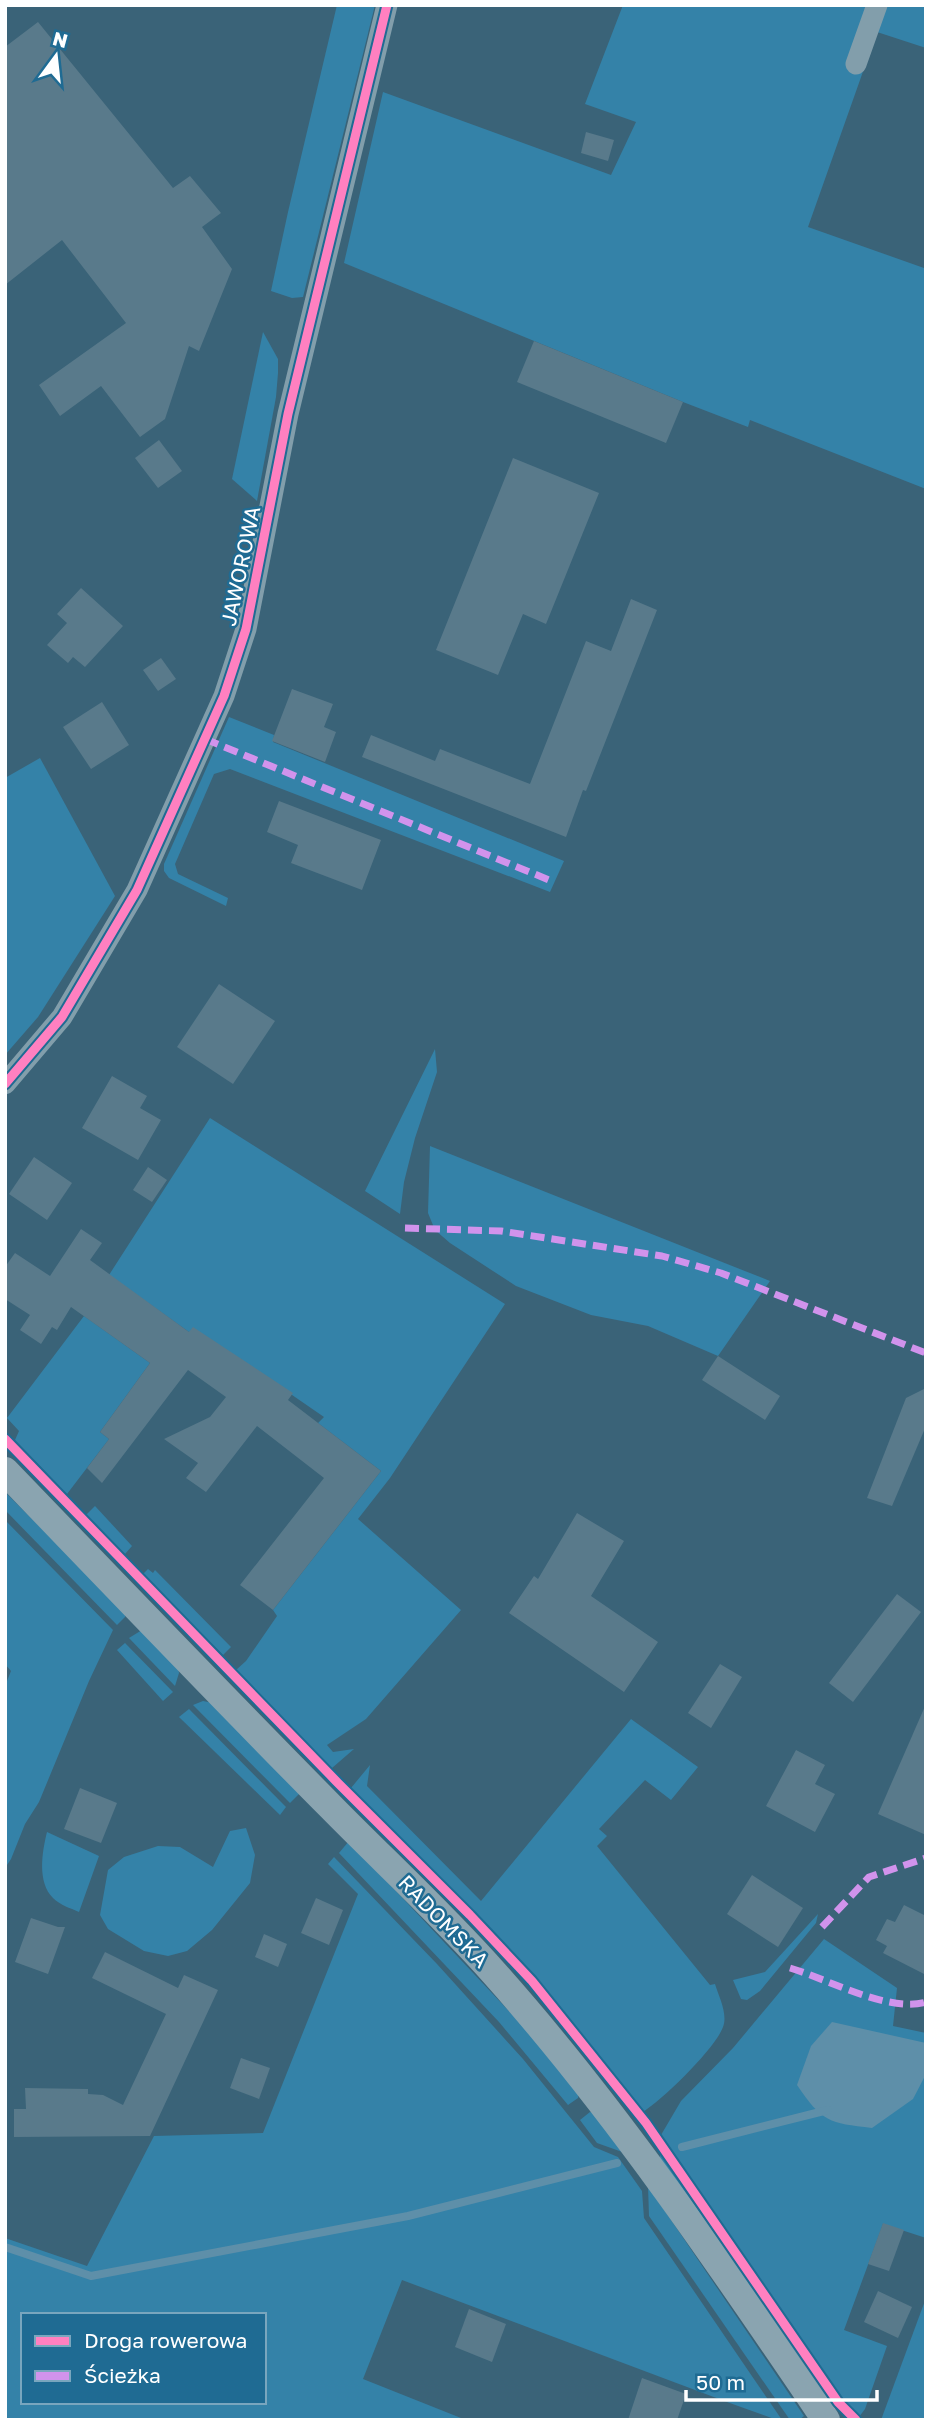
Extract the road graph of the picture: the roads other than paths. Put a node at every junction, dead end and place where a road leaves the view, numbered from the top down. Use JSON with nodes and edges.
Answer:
{"nodes":[{"id":1,"x":387,"y":5,"type":"edge"},
{"id":2,"x":877,"y":5,"type":"edge"},
{"id":3,"x":856,"y":64,"type":"dead end"},
{"id":4,"x":5,"y":1084,"type":"edge"},
{"id":5,"x":5,"y":1471,"type":"edge"},
{"id":6,"x":826,"y":2420,"type":"edge"}],
"edges":[{"from":1,"to":4,"type":"street","name":"JAWOROWA"},
{"from":2,"to":3,"type":"street"},
{"from":5,"to":6,"type":"main road","name":"RADOMSKA"}]}
